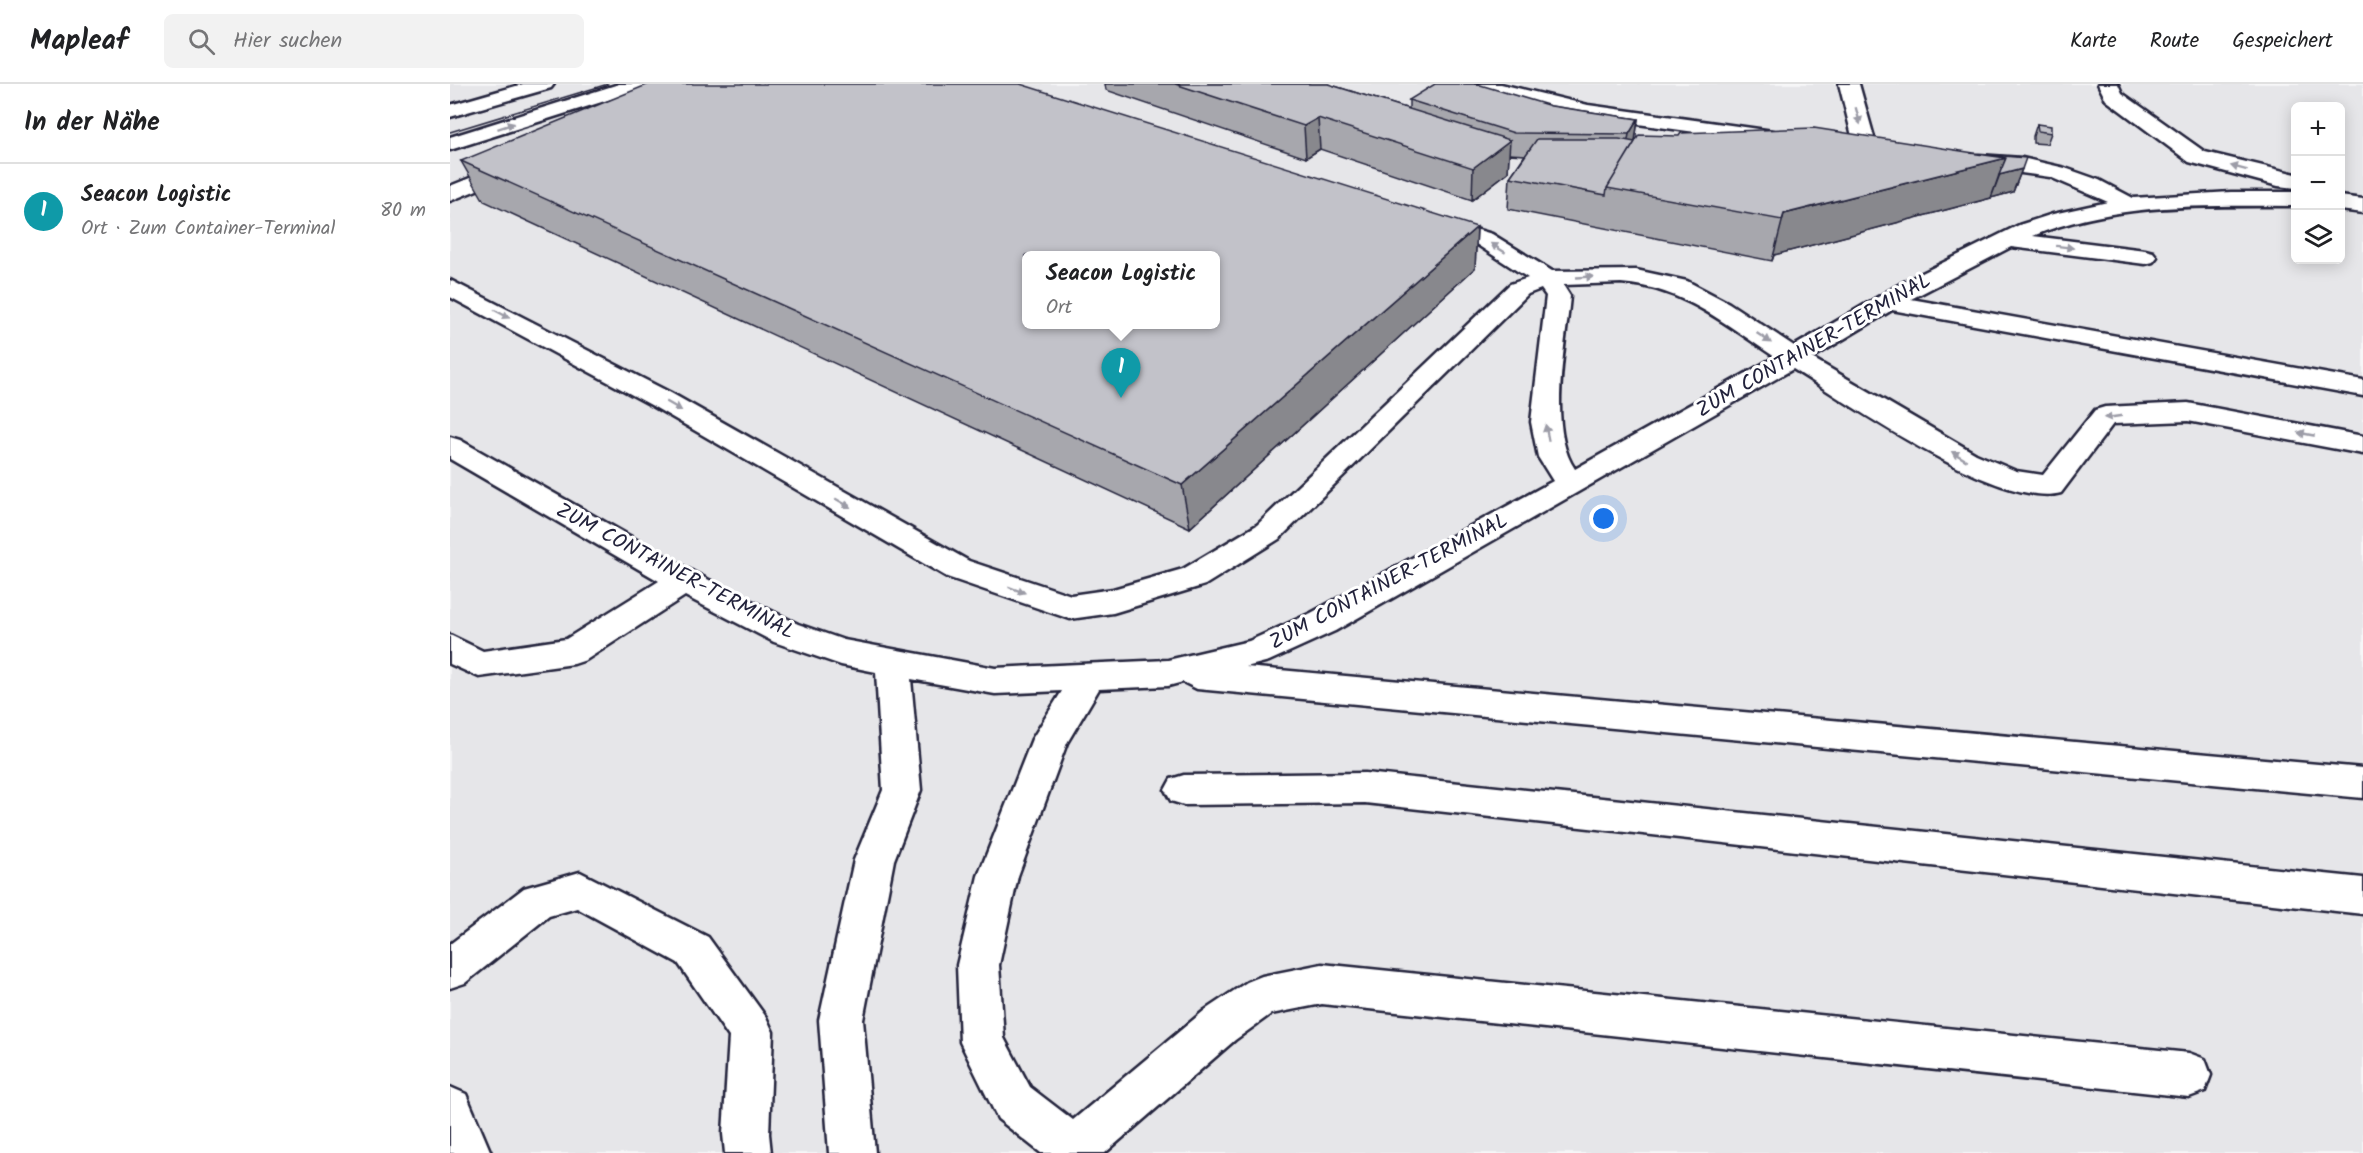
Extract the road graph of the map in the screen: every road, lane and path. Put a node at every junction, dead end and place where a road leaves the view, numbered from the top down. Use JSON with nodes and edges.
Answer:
{"nodes":[{"id":1,"x":544,"y":84,"type":"edge"},
{"id":2,"x":639,"y":84,"type":"edge"},
{"id":3,"x":1477,"y":84,"type":"edge"},
{"id":4,"x":1849,"y":84,"type":"edge"},
{"id":5,"x":2108,"y":84,"type":"edge"},
{"id":6,"x":450,"y":111,"type":"edge"},
{"id":7,"x":1792,"y":140,"type":"edge"},
{"id":8,"x":450,"y":144,"type":"edge"},
{"id":9,"x":1889,"y":152,"type":"edge"},
{"id":10,"x":538,"y":157,"type":"edge"},
{"id":11,"x":1956,"y":159,"type":"edge"},
{"id":12,"x":2291,"y":181,"type":"edge"},
{"id":13,"x":2345,"y":186,"type":"edge"},
{"id":14,"x":2363,"y":188,"type":"edge"},
{"id":15,"x":450,"y":194,"type":"edge"},
{"id":16,"x":2291,"y":199,"type":"edge"},
{"id":17,"x":2345,"y":204,"type":"edge"},
{"id":18,"x":2129,"y":205,"type":"junction"},
{"id":19,"x":2363,"y":206,"type":"edge"},
{"id":20,"x":1416,"y":218,"type":"edge"},
{"id":21,"x":2007,"y":240,"type":"junction"},
{"id":22,"x":2145,"y":257,"type":"dead end"},
{"id":23,"x":1547,"y":279,"type":"junction"},
{"id":24,"x":450,"y":287,"type":"edge"},
{"id":25,"x":1888,"y":302,"type":"junction"},
{"id":26,"x":1794,"y":358,"type":"junction"},
{"id":27,"x":2363,"y":388,"type":"edge"},
{"id":28,"x":2363,"y":445,"type":"edge"},
{"id":29,"x":450,"y":446,"type":"edge"},
{"id":30,"x":1571,"y":485,"type":"junction"},
{"id":31,"x":684,"y":581,"type":"junction"},
{"id":32,"x":450,"y":648,"type":"edge"},
{"id":33,"x":894,"y":663,"type":"junction"},
{"id":34,"x":1168,"y":673,"type":"junction"},
{"id":35,"x":1090,"y":675,"type":"junction"},
{"id":36,"x":2363,"y":783,"type":"edge"},
{"id":37,"x":1184,"y":790,"type":"dead end"},
{"id":38,"x":2363,"y":896,"type":"edge"},
{"id":39,"x":450,"y":969,"type":"edge"},
{"id":40,"x":2189,"y":1075,"type":"dead end"},
{"id":41,"x":450,"y":1110,"type":"edge"},
{"id":42,"x":1075,"y":1151,"type":"edge"},
{"id":43,"x":468,"y":1153,"type":"edge"},
{"id":44,"x":748,"y":1153,"type":"edge"},
{"id":45,"x":852,"y":1153,"type":"edge"}],
"edges":[{"from":1,"to":6,"type":"street"},
{"from":8,"to":2,"type":"street","one_way":true},
{"from":3,"to":7,"type":"street"},
{"from":4,"to":9,"type":"street","one_way":true},
{"from":12,"to":5,"type":"street","one_way":true},
{"from":10,"to":15,"type":"street"},
{"from":11,"to":18,"type":"street"},
{"from":13,"to":14,"type":"street"},
{"from":16,"to":18,"type":"street","name":"ZUM CONTAINER-TERMINAL"},
{"from":17,"to":19,"type":"street"},
{"from":18,"to":21,"type":"street","name":"ZUM CONTAINER-TERMINAL"},
{"from":23,"to":20,"type":"street","one_way":true},
{"from":21,"to":22,"type":"street","one_way":true},
{"from":21,"to":25,"type":"street","name":"ZUM CONTAINER-TERMINAL"},
{"from":24,"to":23,"type":"street","one_way":true},
{"from":23,"to":26,"type":"street","one_way":true},
{"from":30,"to":23,"type":"street","one_way":true},
{"from":25,"to":26,"type":"street","name":"ZUM CONTAINER-TERMINAL"},
{"from":25,"to":27,"type":"street"},
{"from":28,"to":26,"type":"street","one_way":true},
{"from":26,"to":30,"type":"street","name":"ZUM CONTAINER-TERMINAL"},
{"from":29,"to":31,"type":"street","name":"ZUM CONTAINER-TERMINAL"},
{"from":30,"to":34,"type":"street","name":"ZUM CONTAINER-TERMINAL"},
{"from":31,"to":32,"type":"street"},
{"from":31,"to":33,"type":"street","name":"ZUM CONTAINER-TERMINAL"},
{"from":33,"to":35,"type":"street","name":"ZUM CONTAINER-TERMINAL"},
{"from":33,"to":45,"type":"street"},
{"from":34,"to":35,"type":"street","name":"ZUM CONTAINER-TERMINAL"},
{"from":34,"to":36,"type":"street"},
{"from":35,"to":42,"type":"street"},
{"from":37,"to":38,"type":"street"},
{"from":39,"to":44,"type":"street"},
{"from":40,"to":42,"type":"street"},
{"from":41,"to":43,"type":"street"}]}
